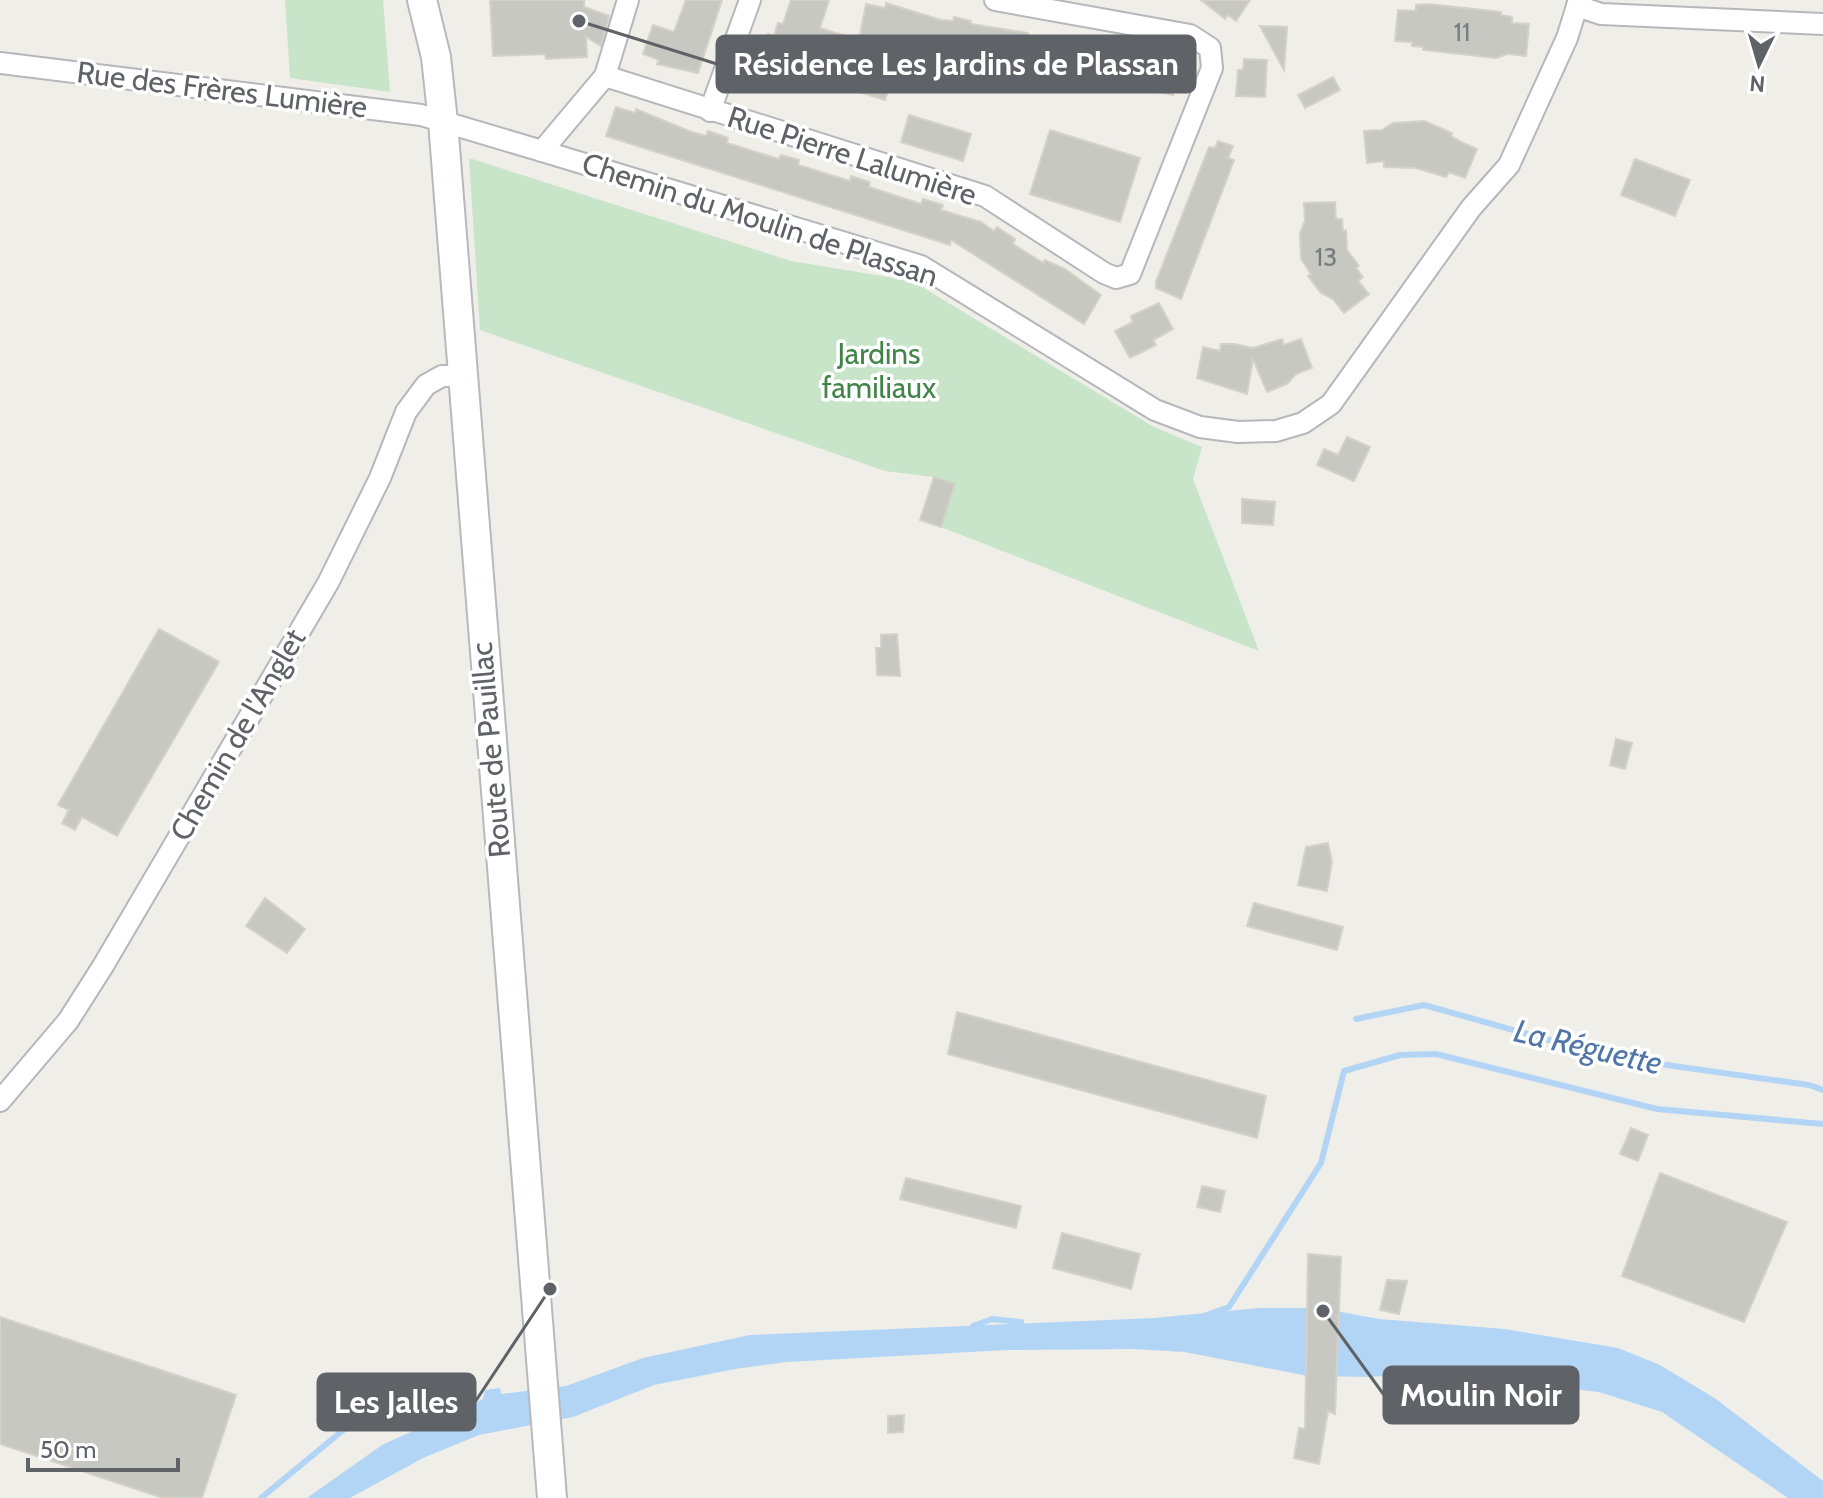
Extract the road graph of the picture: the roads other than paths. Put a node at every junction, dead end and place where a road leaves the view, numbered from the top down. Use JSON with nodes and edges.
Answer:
{"nodes":[{"id":1,"x":422,"y":0,"type":"edge"},
{"id":2,"x":440,"y":0,"type":"edge"},
{"id":3,"x":628,"y":0,"type":"edge"},
{"id":4,"x":750,"y":0,"type":"edge"},
{"id":5,"x":995,"y":0,"type":"edge"},
{"id":6,"x":1578,"y":3,"type":"edge"},
{"id":7,"x":1823,"y":24,"type":"edge"},
{"id":8,"x":436,"y":57,"type":"junction"},
{"id":9,"x":0,"y":63,"type":"edge"},
{"id":10,"x":605,"y":76,"type":"junction"},
{"id":11,"x":710,"y":111,"type":"junction"},
{"id":12,"x":443,"y":122,"type":"junction"},
{"id":13,"x":542,"y":151,"type":"junction"},
{"id":14,"x":463,"y":376,"type":"junction"},
{"id":15,"x":0,"y":1101,"type":"edge"},
{"id":16,"x":552,"y":1498,"type":"edge"}],
"edges":[{"from":1,"to":8,"type":"main road","name":"Route de Pauillac"},
{"from":2,"to":8,"type":"main road","name":"Route de Pauillac"},
{"from":3,"to":10,"type":"street"},
{"from":4,"to":11,"type":"street","name":"Rue Pierre Lalumière"},
{"from":5,"to":11,"type":"street","name":"Rue Pierre Lalumière"},
{"from":6,"to":7,"type":"street","name":"Chemin du Moulin de Plassan"},
{"from":6,"to":13,"type":"street","name":"Chemin du Moulin de Plassan"},
{"from":8,"to":12,"type":"main road","name":"Route de Pauillac"},
{"from":9,"to":12,"type":"street","name":"Rue des Frères Lumière"},
{"from":10,"to":11,"type":"street","name":"Rue Pierre Lalumière"},
{"from":10,"to":13,"type":"street"},
{"from":12,"to":13,"type":"street","name":"Chemin du Moulin de Plassan"},
{"from":12,"to":14,"type":"main road","name":"Route de Pauillac"},
{"from":14,"to":15,"type":"street","name":"Chemin de l'Anglet"},
{"from":14,"to":16,"type":"main road","name":"Route de Pauillac"}]}
